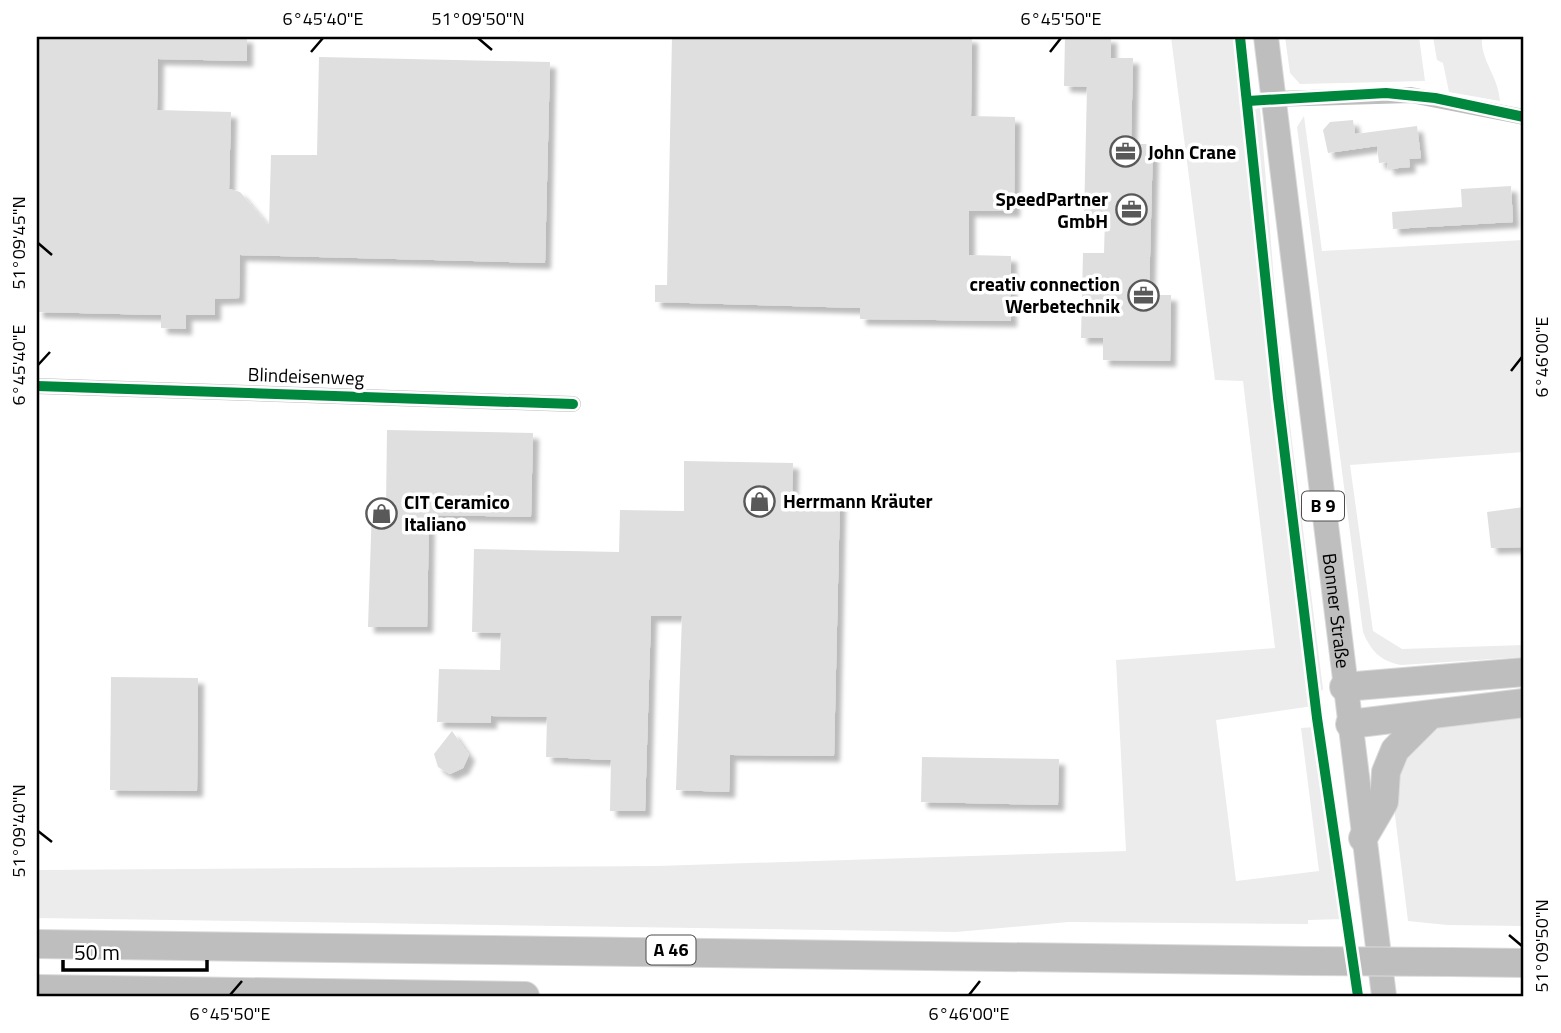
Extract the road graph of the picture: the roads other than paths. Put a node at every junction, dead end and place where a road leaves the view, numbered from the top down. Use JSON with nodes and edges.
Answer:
{"nodes":[{"id":1,"x":1266,"y":37,"type":"edge"},
{"id":2,"x":1273,"y":99,"type":"junction"},
{"id":3,"x":1524,"y":117,"type":"edge"},
{"id":4,"x":37,"y":386,"type":"edge"},
{"id":5,"x":573,"y":404,"type":"dead end"},
{"id":6,"x":1524,"y":672,"type":"edge"},
{"id":7,"x":1344,"y":687,"type":"junction"},
{"id":8,"x":1524,"y":703,"type":"edge"},
{"id":9,"x":1430,"y":715,"type":"junction"},
{"id":10,"x":1350,"y":724,"type":"junction"},
{"id":11,"x":1363,"y":838,"type":"junction"},
{"id":12,"x":37,"y":944,"type":"edge"},
{"id":13,"x":1524,"y":963,"type":"edge"},
{"id":14,"x":37,"y":989,"type":"edge"},
{"id":15,"x":525,"y":996,"type":"edge"},
{"id":16,"x":1384,"y":996,"type":"edge"}],
"edges":[{"from":1,"to":2,"type":"main road","name":"Bonner Straße","number":"B 9"},
{"from":2,"to":3,"type":"street"},
{"from":2,"to":7,"type":"main road","name":"Bonner Straße","number":"B 9"},
{"from":4,"to":5,"type":"street","name":"Blindeisenweg"},
{"from":6,"to":7,"type":"highway"},
{"from":7,"to":10,"type":"main road","name":"Bonner Straße","number":"B 9"},
{"from":8,"to":9,"type":"highway"},
{"from":9,"to":10,"type":"highway"},
{"from":9,"to":11,"type":"highway"},
{"from":10,"to":11,"type":"main road","name":"Bonner Straße","number":"B 9"},
{"from":11,"to":16,"type":"main road","name":"Bonner Straße","number":"B 9"},
{"from":12,"to":13,"type":"highway","number":"A 46","bridge":true},
{"from":14,"to":15,"type":"highway"}]}
